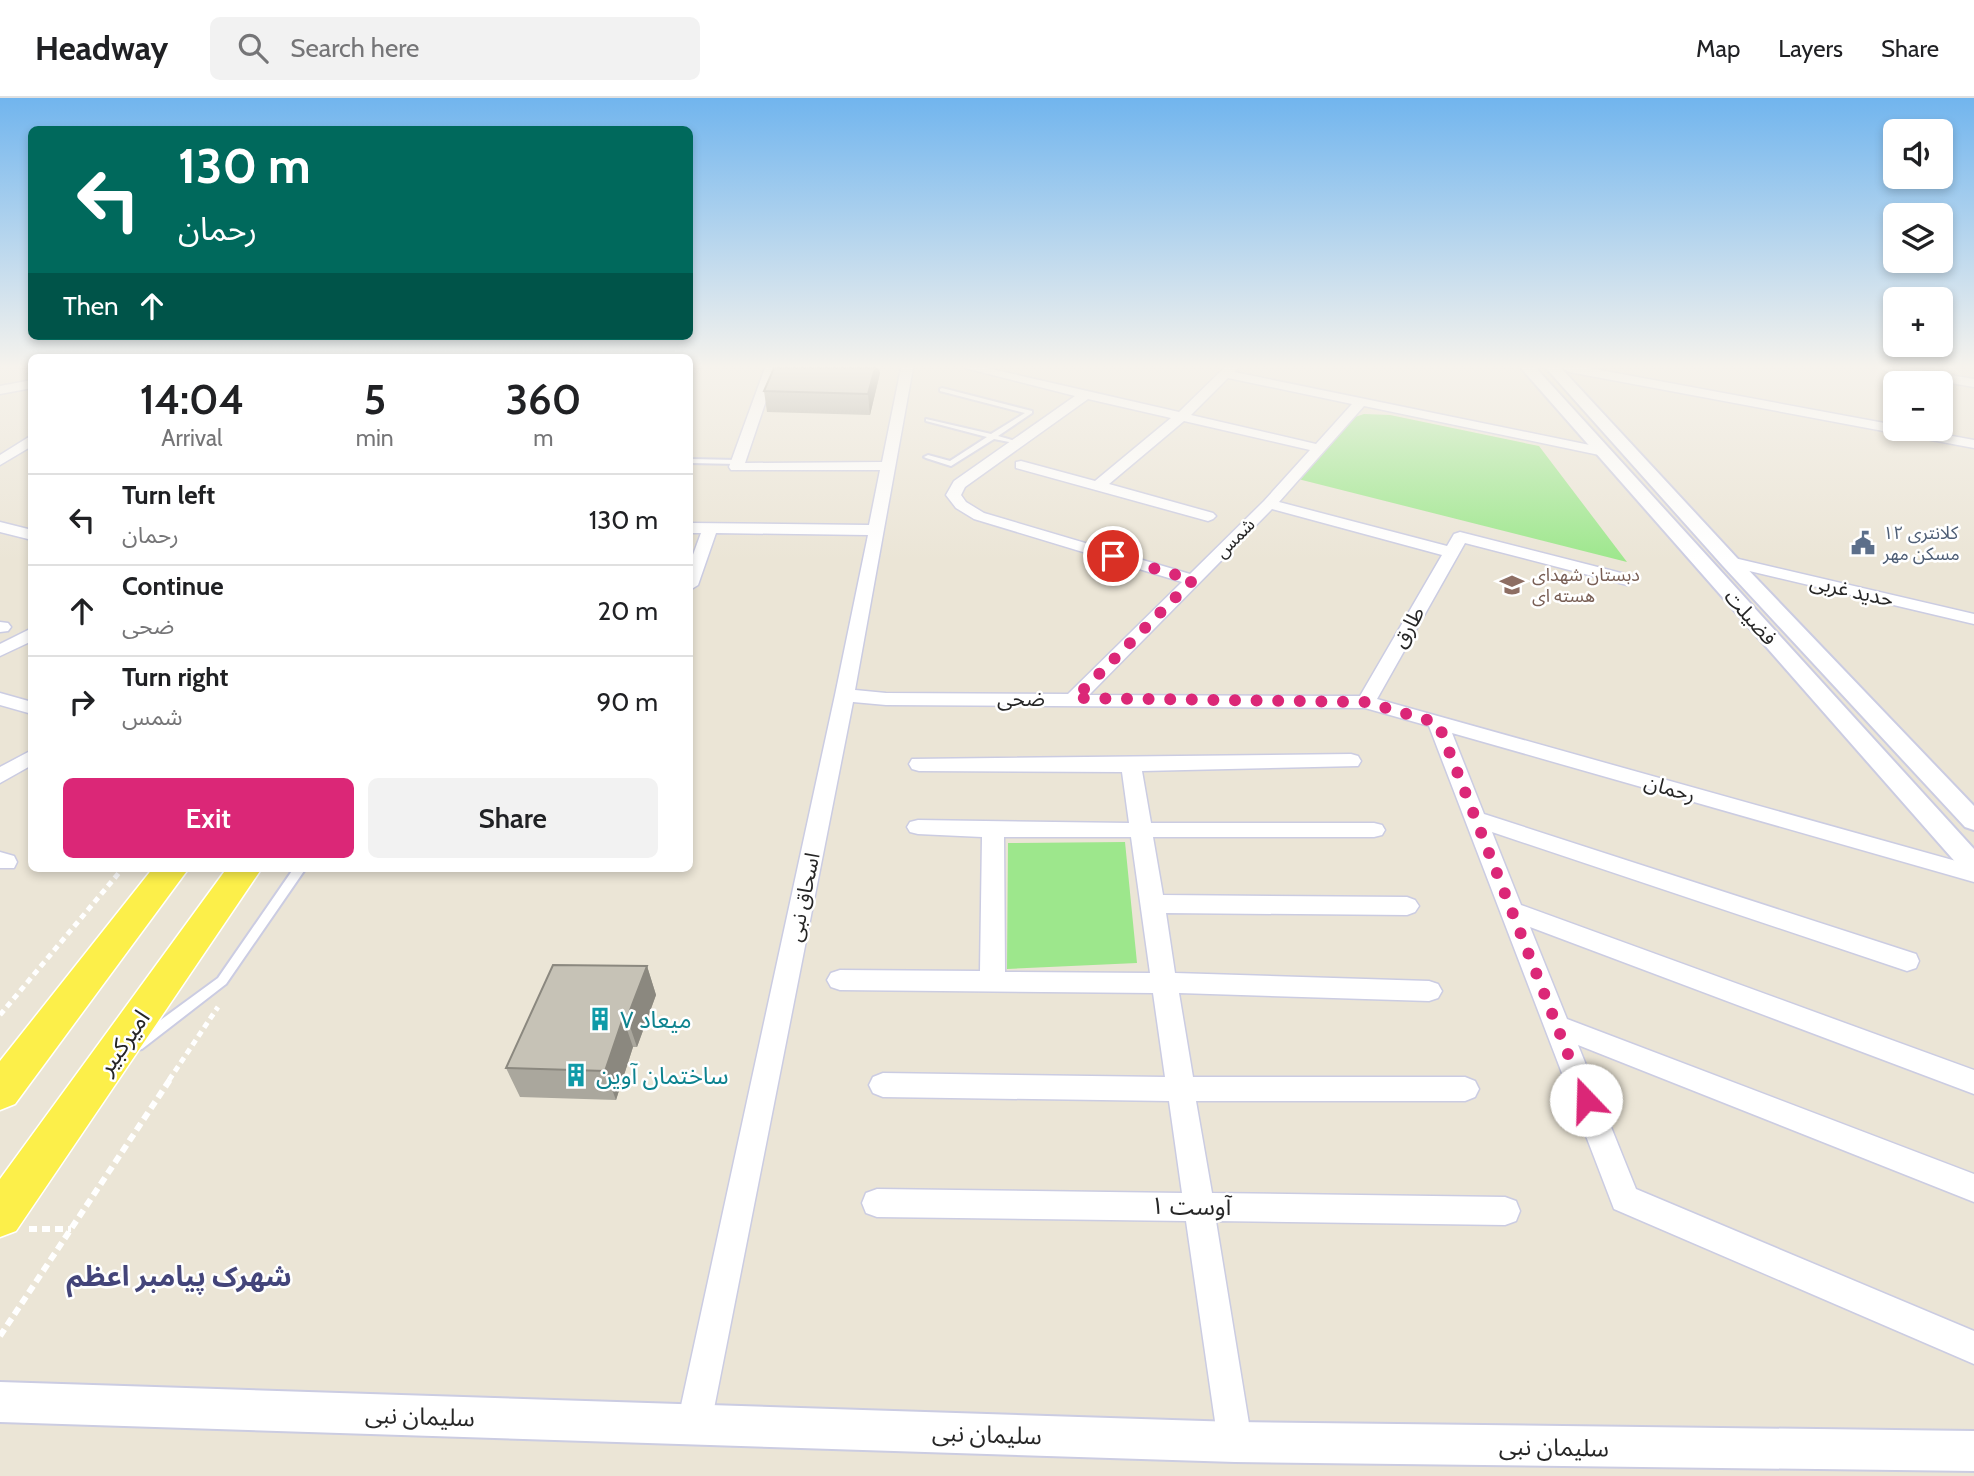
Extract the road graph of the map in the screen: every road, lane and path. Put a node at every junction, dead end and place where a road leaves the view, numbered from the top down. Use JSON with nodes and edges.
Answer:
{"nodes":[{"id":1,"x":748,"y":432,"type":"edge"},
{"id":2,"x":894,"y":432,"type":"edge"},
{"id":3,"x":978,"y":432,"type":"edge"},
{"id":4,"x":999,"y":432,"type":"edge"},
{"id":5,"x":1032,"y":432,"type":"edge"},
{"id":6,"x":1162,"y":432,"type":"edge"},
{"id":7,"x":1251,"y":432,"type":"edge"},
{"id":8,"x":1332,"y":432,"type":"edge"},
{"id":9,"x":1506,"y":432,"type":"edge"},
{"id":10,"x":1586,"y":432,"type":"edge"},
{"id":11,"x":1612,"y":432,"type":"edge"},
{"id":12,"x":1918,"y":432,"type":"edge"},
{"id":13,"x":993,"y":436,"type":"junction"},
{"id":14,"x":28,"y":442,"type":"edge"},
{"id":15,"x":1017,"y":443,"type":"junction"},
{"id":16,"x":1974,"y":444,"type":"edge"},
{"id":17,"x":1317,"y":448,"type":"junction"},
{"id":18,"x":1604,"y":452,"type":"junction"},
{"id":19,"x":928,"y":457,"type":"dead end"},
{"id":20,"x":0,"y":461,"type":"edge"},
{"id":21,"x":693,"y":461,"type":"edge"},
{"id":22,"x":738,"y":462,"type":"junction"},
{"id":23,"x":1021,"y":465,"type":"dead end"},
{"id":24,"x":887,"y":466,"type":"junction"},
{"id":25,"x":1099,"y":485,"type":"junction"},
{"id":26,"x":1269,"y":504,"type":"junction"},
{"id":27,"x":1208,"y":516,"type":"dead end"},
{"id":28,"x":693,"y":528,"type":"edge"},
{"id":29,"x":710,"y":528,"type":"junction"},
{"id":30,"x":876,"y":530,"type":"junction"},
{"id":31,"x":4,"y":531,"type":"edge"},
{"id":32,"x":28,"y":534,"type":"edge"},
{"id":33,"x":1449,"y":552,"type":"junction"},
{"id":34,"x":1730,"y":562,"type":"junction"},
{"id":35,"x":693,"y":576,"type":"edge"},
{"id":36,"x":1193,"y":580,"type":"junction"},
{"id":37,"x":1627,"y":580,"type":"dead end"},
{"id":38,"x":1974,"y":619,"type":"edge"},
{"id":39,"x":28,"y":636,"type":"edge"},
{"id":40,"x":0,"y":651,"type":"edge"},
{"id":41,"x":845,"y":695,"type":"junction"},
{"id":42,"x":1075,"y":698,"type":"junction"},
{"id":43,"x":0,"y":699,"type":"edge"},
{"id":44,"x":1366,"y":702,"type":"junction"},
{"id":45,"x":28,"y":707,"type":"edge"},
{"id":46,"x":1438,"y":723,"type":"junction"},
{"id":47,"x":28,"y":758,"type":"edge"},
{"id":48,"x":1351,"y":761,"type":"dead end"},
{"id":49,"x":919,"y":764,"type":"dead end"},
{"id":50,"x":1131,"y":765,"type":"junction"},
{"id":51,"x":0,"y":776,"type":"edge"},
{"id":52,"x":1476,"y":819,"type":"junction"},
{"id":53,"x":1974,"y":821,"type":"edge"},
{"id":54,"x":918,"y":827,"type":"dead end"},
{"id":55,"x":993,"y":830,"type":"junction"},
{"id":56,"x":1141,"y":830,"type":"junction"},
{"id":57,"x":1374,"y":830,"type":"dead end"},
{"id":58,"x":1974,"y":866,"type":"edge"},
{"id":59,"x":120,"y":872,"type":"edge"},
{"id":60,"x":169,"y":872,"type":"edge"},
{"id":61,"x":242,"y":872,"type":"edge"},
{"id":62,"x":297,"y":872,"type":"edge"},
{"id":63,"x":1974,"y":874,"type":"edge"},
{"id":64,"x":1152,"y":904,"type":"junction"},
{"id":65,"x":1408,"y":906,"type":"dead end"},
{"id":66,"x":1513,"y":911,"type":"junction"},
{"id":67,"x":1907,"y":961,"type":"dead end"},
{"id":68,"x":841,"y":980,"type":"dead end"},
{"id":69,"x":992,"y":981,"type":"junction"},
{"id":70,"x":1164,"y":982,"type":"junction"},
{"id":71,"x":1429,"y":991,"type":"dead end"},
{"id":72,"x":225,"y":996,"type":"dead end"},
{"id":73,"x":0,"y":1014,"type":"edge"},
{"id":74,"x":1557,"y":1026,"type":"junction"},
{"id":75,"x":101,"y":1072,"type":"junction"},
{"id":76,"x":1974,"y":1083,"type":"edge"},
{"id":77,"x":883,"y":1085,"type":"dead end"},
{"id":78,"x":1181,"y":1089,"type":"junction"},
{"id":79,"x":1465,"y":1089,"type":"dead end"},
{"id":80,"x":0,"y":1092,"type":"edge"},
{"id":81,"x":1974,"y":1188,"type":"edge"},
{"id":82,"x":877,"y":1203,"type":"dead end"},
{"id":83,"x":1199,"y":1206,"type":"junction"},
{"id":84,"x":1505,"y":1211,"type":"dead end"},
{"id":85,"x":8,"y":1223,"type":"edge"},
{"id":86,"x":71,"y":1229,"type":"junction"},
{"id":87,"x":0,"y":1336,"type":"edge"},
{"id":88,"x":1974,"y":1348,"type":"edge"},
{"id":89,"x":0,"y":1402,"type":"edge"},
{"id":90,"x":694,"y":1424,"type":"junction"},
{"id":91,"x":1235,"y":1442,"type":"junction"},
{"id":92,"x":1974,"y":1451,"type":"edge"}],
"edges":[{"from":1,"to":22,"type":"street"},
{"from":2,"to":24,"type":"street","name":"اسحاق نبی"},
{"from":3,"to":13,"type":"lane"},
{"from":4,"to":13,"type":"lane"},
{"from":5,"to":15,"type":"street"},
{"from":6,"to":25,"type":"street"},
{"from":7,"to":17,"type":"street"},
{"from":8,"to":17,"type":"street","name":"شمس"},
{"from":9,"to":18,"type":"street"},
{"from":10,"to":18,"type":"street","name":"فضیلت"},
{"from":11,"to":34,"type":"street","name":"فضیلت"},
{"from":12,"to":16,"type":"street"},
{"from":13,"to":15,"type":"lane"},
{"from":13,"to":19,"type":"lane"},
{"from":14,"to":20,"type":"street"},
{"from":15,"to":36,"type":"street"},
{"from":17,"to":26,"type":"street","name":"شمس"},
{"from":18,"to":58,"type":"street","name":"فضیلت"},
{"from":21,"to":22,"type":"lane"},
{"from":22,"to":24,"type":"street"},
{"from":23,"to":25,"type":"street"},
{"from":24,"to":30,"type":"street","name":"اسحاق نبی"},
{"from":25,"to":27,"type":"street"},
{"from":26,"to":33,"type":"street"},
{"from":26,"to":36,"type":"street","name":"شمس"},
{"from":28,"to":29,"type":"street"},
{"from":29,"to":30,"type":"street"},
{"from":29,"to":35,"type":"street"},
{"from":30,"to":41,"type":"street","name":"اسحاق نبی"},
{"from":31,"to":32,"type":"street"},
{"from":33,"to":37,"type":"street"},
{"from":33,"to":44,"type":"street","name":"طارق"},
{"from":34,"to":38,"type":"street","name":"حدید غربی"},
{"from":34,"to":53,"type":"street","name":"فضیلت"},
{"from":36,"to":42,"type":"street","name":"شمس"},
{"from":39,"to":40,"type":"street"},
{"from":41,"to":42,"type":"street","name":"ضحی"},
{"from":41,"to":90,"type":"street","name":"اسحاق نبی"},
{"from":42,"to":44,"type":"street","name":"ضحی"},
{"from":43,"to":45,"type":"street"},
{"from":44,"to":46,"type":"street","name":"رحمان"},
{"from":46,"to":52,"type":"street"},
{"from":46,"to":63,"type":"street","name":"رحمان"},
{"from":47,"to":51,"type":"street"},
{"from":48,"to":50,"type":"street"},
{"from":49,"to":50,"type":"street"},
{"from":50,"to":56,"type":"street"},
{"from":52,"to":66,"type":"street"},
{"from":52,"to":67,"type":"street"},
{"from":54,"to":55,"type":"street"},
{"from":55,"to":56,"type":"street"},
{"from":55,"to":69,"type":"street"},
{"from":56,"to":57,"type":"street"},
{"from":56,"to":64,"type":"street"},
{"from":59,"to":73,"type":"path"},
{"from":60,"to":80,"type":"main road"},
{"from":61,"to":75,"type":"main road","name":"امیرکبیر"},
{"from":62,"to":75,"type":"lane"},
{"from":64,"to":65,"type":"street"},
{"from":64,"to":70,"type":"street"},
{"from":66,"to":74,"type":"street"},
{"from":66,"to":76,"type":"street"},
{"from":68,"to":69,"type":"street"},
{"from":69,"to":70,"type":"street"},
{"from":70,"to":71,"type":"street"},
{"from":70,"to":78,"type":"street"},
{"from":72,"to":86,"type":"path"},
{"from":74,"to":81,"type":"street"},
{"from":74,"to":88,"type":"street"},
{"from":75,"to":85,"type":"main road","name":"امیرکبیر"},
{"from":77,"to":78,"type":"street"},
{"from":78,"to":79,"type":"street"},
{"from":78,"to":83,"type":"street"},
{"from":82,"to":83,"type":"street","name":"آوست ١"},
{"from":83,"to":84,"type":"street","name":"آوست ١"},
{"from":83,"to":91,"type":"street"},
{"from":85,"to":86,"type":"path"},
{"from":86,"to":87,"type":"path"},
{"from":89,"to":90,"type":"street","name":"سلیمان نبی"},
{"from":90,"to":91,"type":"street","name":"سلیمان نبی"},
{"from":91,"to":92,"type":"street","name":"سلیمان نبی"}]}
